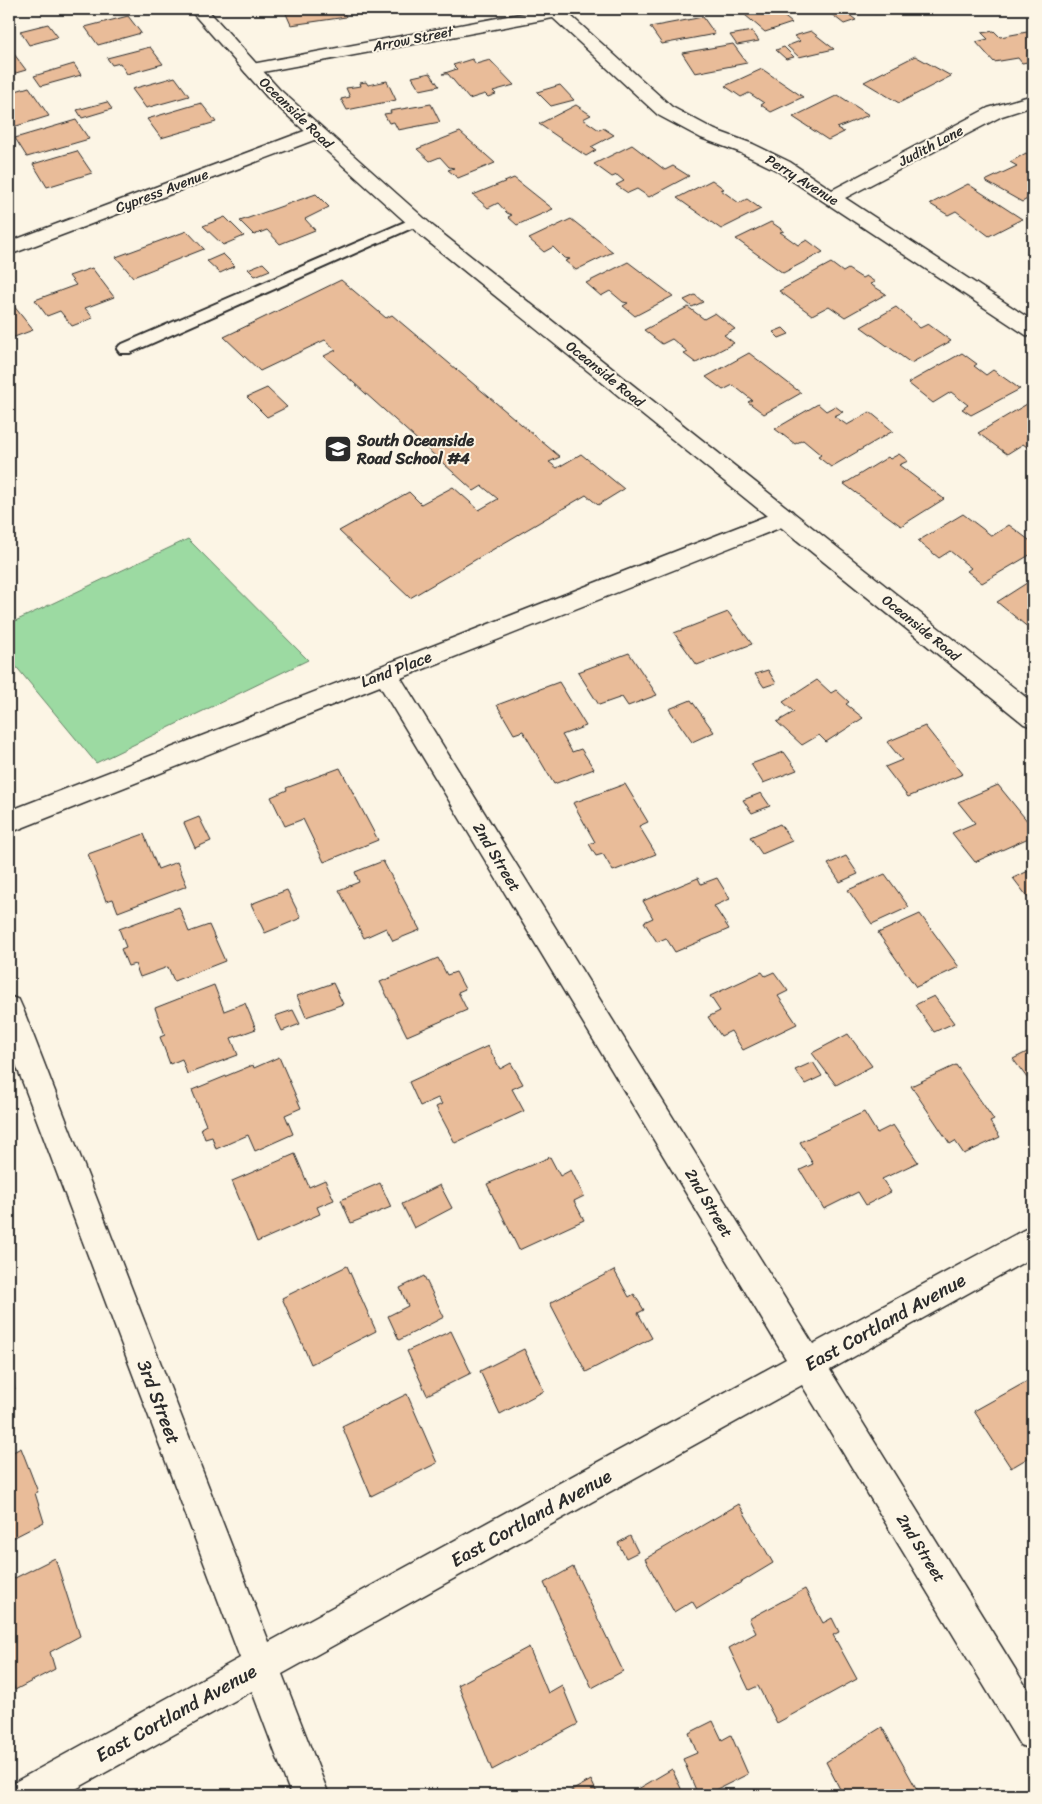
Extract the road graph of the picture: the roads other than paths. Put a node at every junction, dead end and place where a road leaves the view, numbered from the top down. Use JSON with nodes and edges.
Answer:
{"nodes":[{"id":1,"x":198,"y":9,"type":"edge"},
{"id":2,"x":561,"y":10,"type":"edge"},
{"id":3,"x":252,"y":69,"type":"junction"},
{"id":4,"x":1033,"y":100,"type":"edge"},
{"id":5,"x":315,"y":132,"type":"junction"},
{"id":6,"x":831,"y":198,"type":"junction"},
{"id":7,"x":416,"y":221,"type":"junction"},
{"id":8,"x":9,"y":249,"type":"edge"},
{"id":9,"x":1033,"y":330,"type":"edge"},
{"id":10,"x":125,"y":349,"type":"dead end"},
{"id":11,"x":784,"y":517,"type":"junction"},
{"id":12,"x":385,"y":674,"type":"junction"},
{"id":13,"x":1033,"y":717,"type":"edge"},
{"id":14,"x":9,"y":822,"type":"edge"},
{"id":15,"x":9,"y":1008,"type":"edge"},
{"id":16,"x":1033,"y":1240,"type":"edge"},
{"id":17,"x":808,"y":1365,"type":"junction"},
{"id":18,"x":260,"y":1666,"type":"junction"},
{"id":19,"x":1033,"y":1732,"type":"edge"},
{"id":20,"x":28,"y":1795,"type":"edge"},
{"id":21,"x":310,"y":1795,"type":"edge"}],
"edges":[{"from":1,"to":3,"type":"street","name":"Oceanside Road"},
{"from":2,"to":3,"type":"street","name":"Arrow Street"},
{"from":2,"to":6,"type":"street","name":"Perry Avenue"},
{"from":3,"to":5,"type":"street","name":"Oceanside Road"},
{"from":4,"to":6,"type":"street","name":"Judith Lane"},
{"from":5,"to":7,"type":"street","name":"Oceanside Road"},
{"from":5,"to":8,"type":"street","name":"Cypress Avenue"},
{"from":6,"to":9,"type":"street","name":"Perry Avenue"},
{"from":7,"to":10,"type":"lane"},
{"from":7,"to":11,"type":"street","name":"Oceanside Road"},
{"from":11,"to":12,"type":"street","name":"Land Place"},
{"from":11,"to":13,"type":"street","name":"Oceanside Road"},
{"from":12,"to":14,"type":"street","name":"Land Place"},
{"from":12,"to":17,"type":"street","name":"2nd Street"},
{"from":15,"to":18,"type":"street","name":"3rd Street"},
{"from":16,"to":17,"type":"street","name":"East Cortland Avenue"},
{"from":17,"to":18,"type":"street","name":"East Cortland Avenue"},
{"from":17,"to":19,"type":"street","name":"2nd Street"},
{"from":18,"to":20,"type":"street","name":"East Cortland Avenue"},
{"from":18,"to":21,"type":"street","name":"3rd Street"}]}
